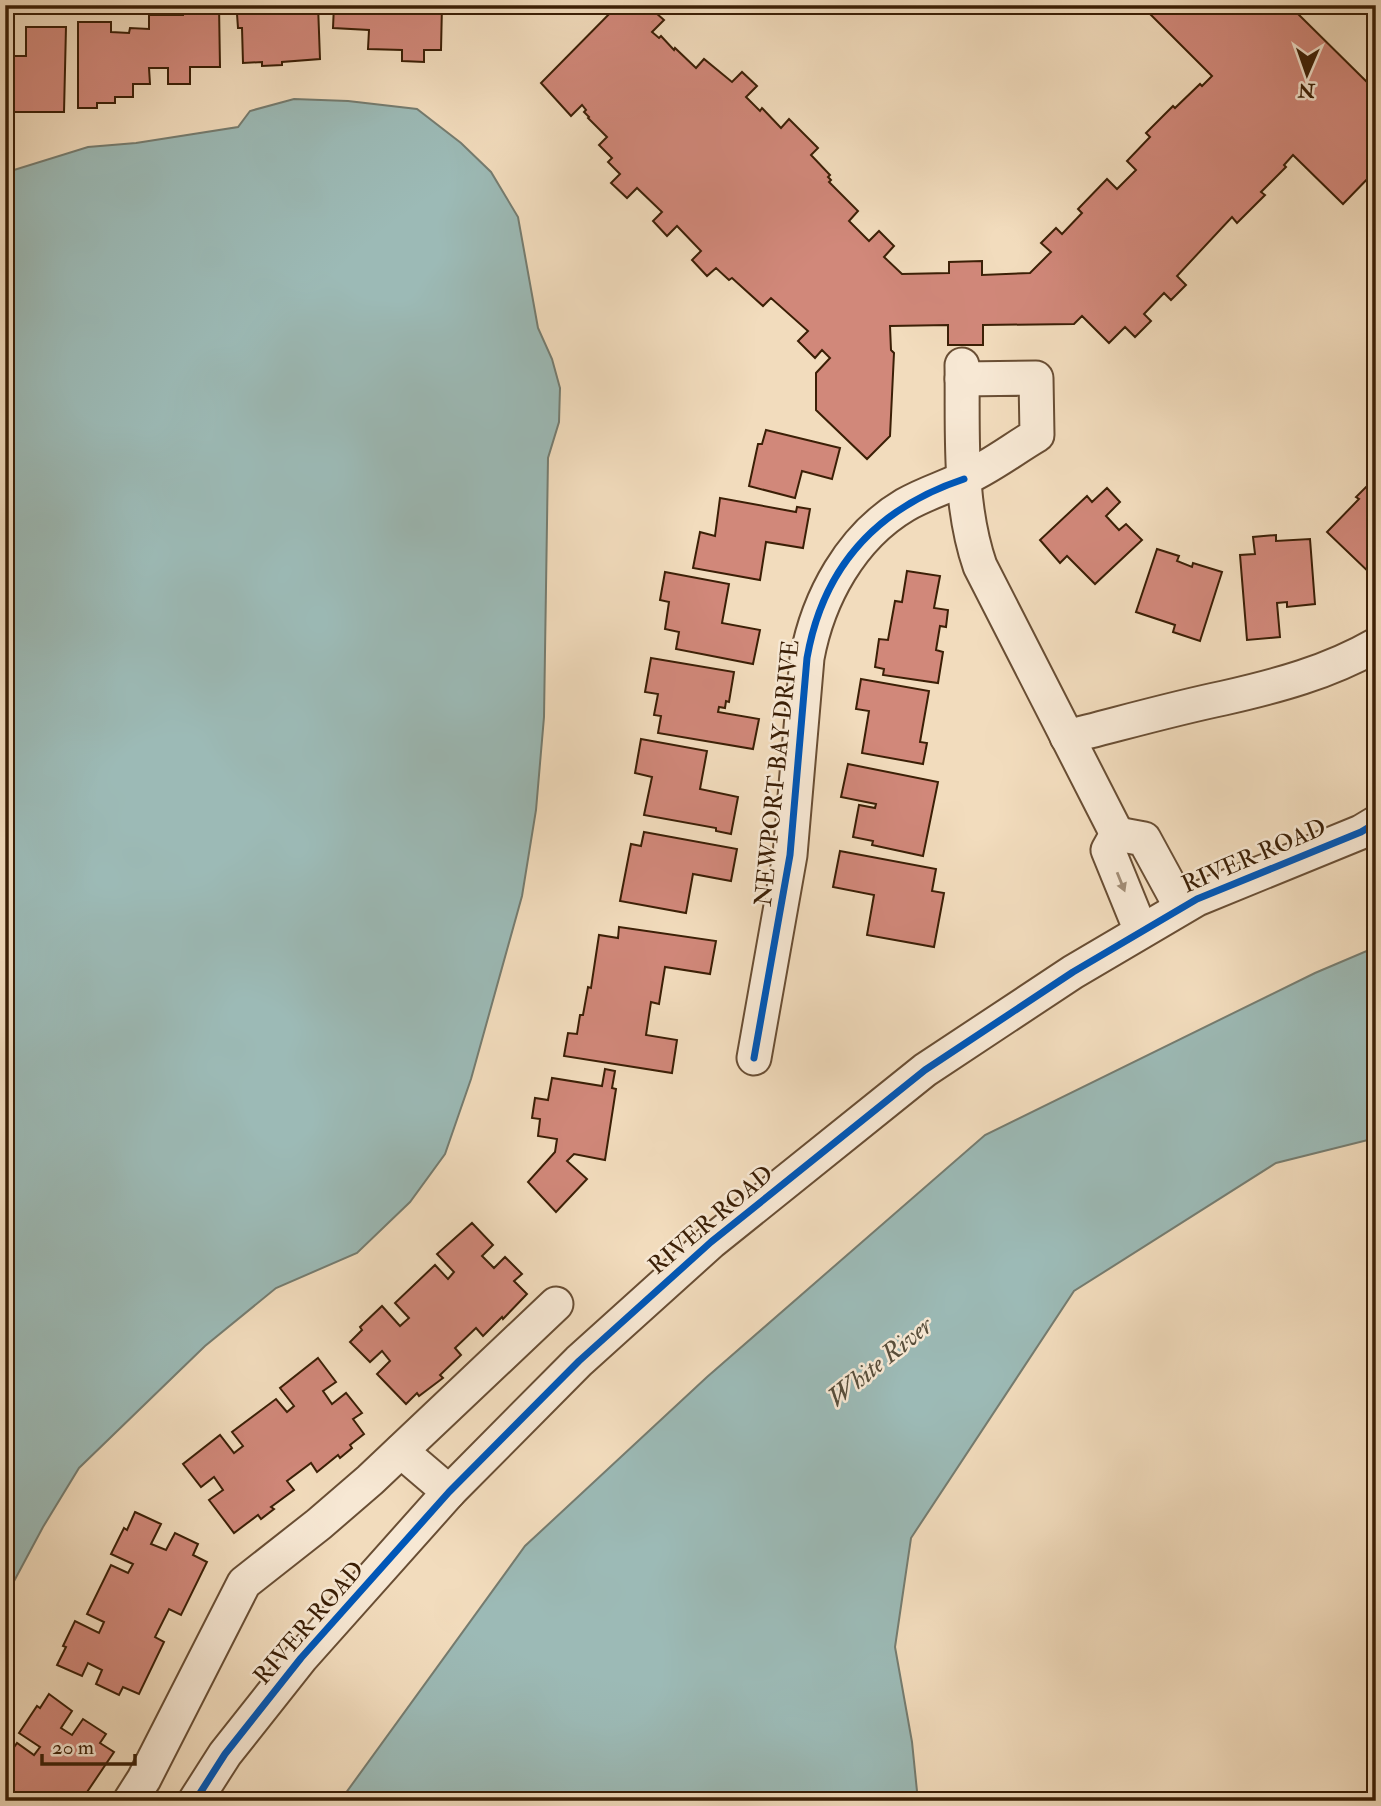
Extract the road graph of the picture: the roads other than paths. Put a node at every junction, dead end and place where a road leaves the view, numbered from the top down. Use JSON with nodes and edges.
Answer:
{"nodes":[{"id":1,"x":964,"y":479,"type":"junction"},
{"id":2,"x":1376,"y":645,"type":"edge"},
{"id":3,"x":1067,"y":737,"type":"junction"},
{"id":4,"x":1376,"y":823,"type":"edge"},
{"id":5,"x":1117,"y":834,"type":"junction"},
{"id":6,"x":1181,"y":907,"type":"junction"},
{"id":7,"x":1141,"y":931,"type":"junction"},
{"id":8,"x":754,"y":1058,"type":"dead end"},
{"id":9,"x":556,"y":1304,"type":"dead end"},
{"id":10,"x":401,"y":1451,"type":"junction"},
{"id":11,"x":449,"y":1492,"type":"junction"},
{"id":12,"x":130,"y":1801,"type":"edge"},
{"id":13,"x":195,"y":1801,"type":"edge"}],
"edges":[{"from":1,"to":1,"type":"street","name":"NEWPORT BAY DRIVE"},
{"from":1,"to":3,"type":"street"},
{"from":1,"to":8,"type":"street","name":"NEWPORT BAY DRIVE"},
{"from":2,"to":3,"type":"street"},
{"from":3,"to":5,"type":"street"},
{"from":4,"to":6,"type":"street","name":"RIVER ROAD"},
{"from":5,"to":6,"type":"street"},
{"from":5,"to":7,"type":"street","one_way":true},
{"from":6,"to":7,"type":"street","name":"RIVER ROAD"},
{"from":7,"to":11,"type":"street","name":"RIVER ROAD"},
{"from":9,"to":10,"type":"street"},
{"from":10,"to":11,"type":"street"},
{"from":10,"to":12,"type":"street"},
{"from":11,"to":13,"type":"street","name":"RIVER ROAD"}]}
